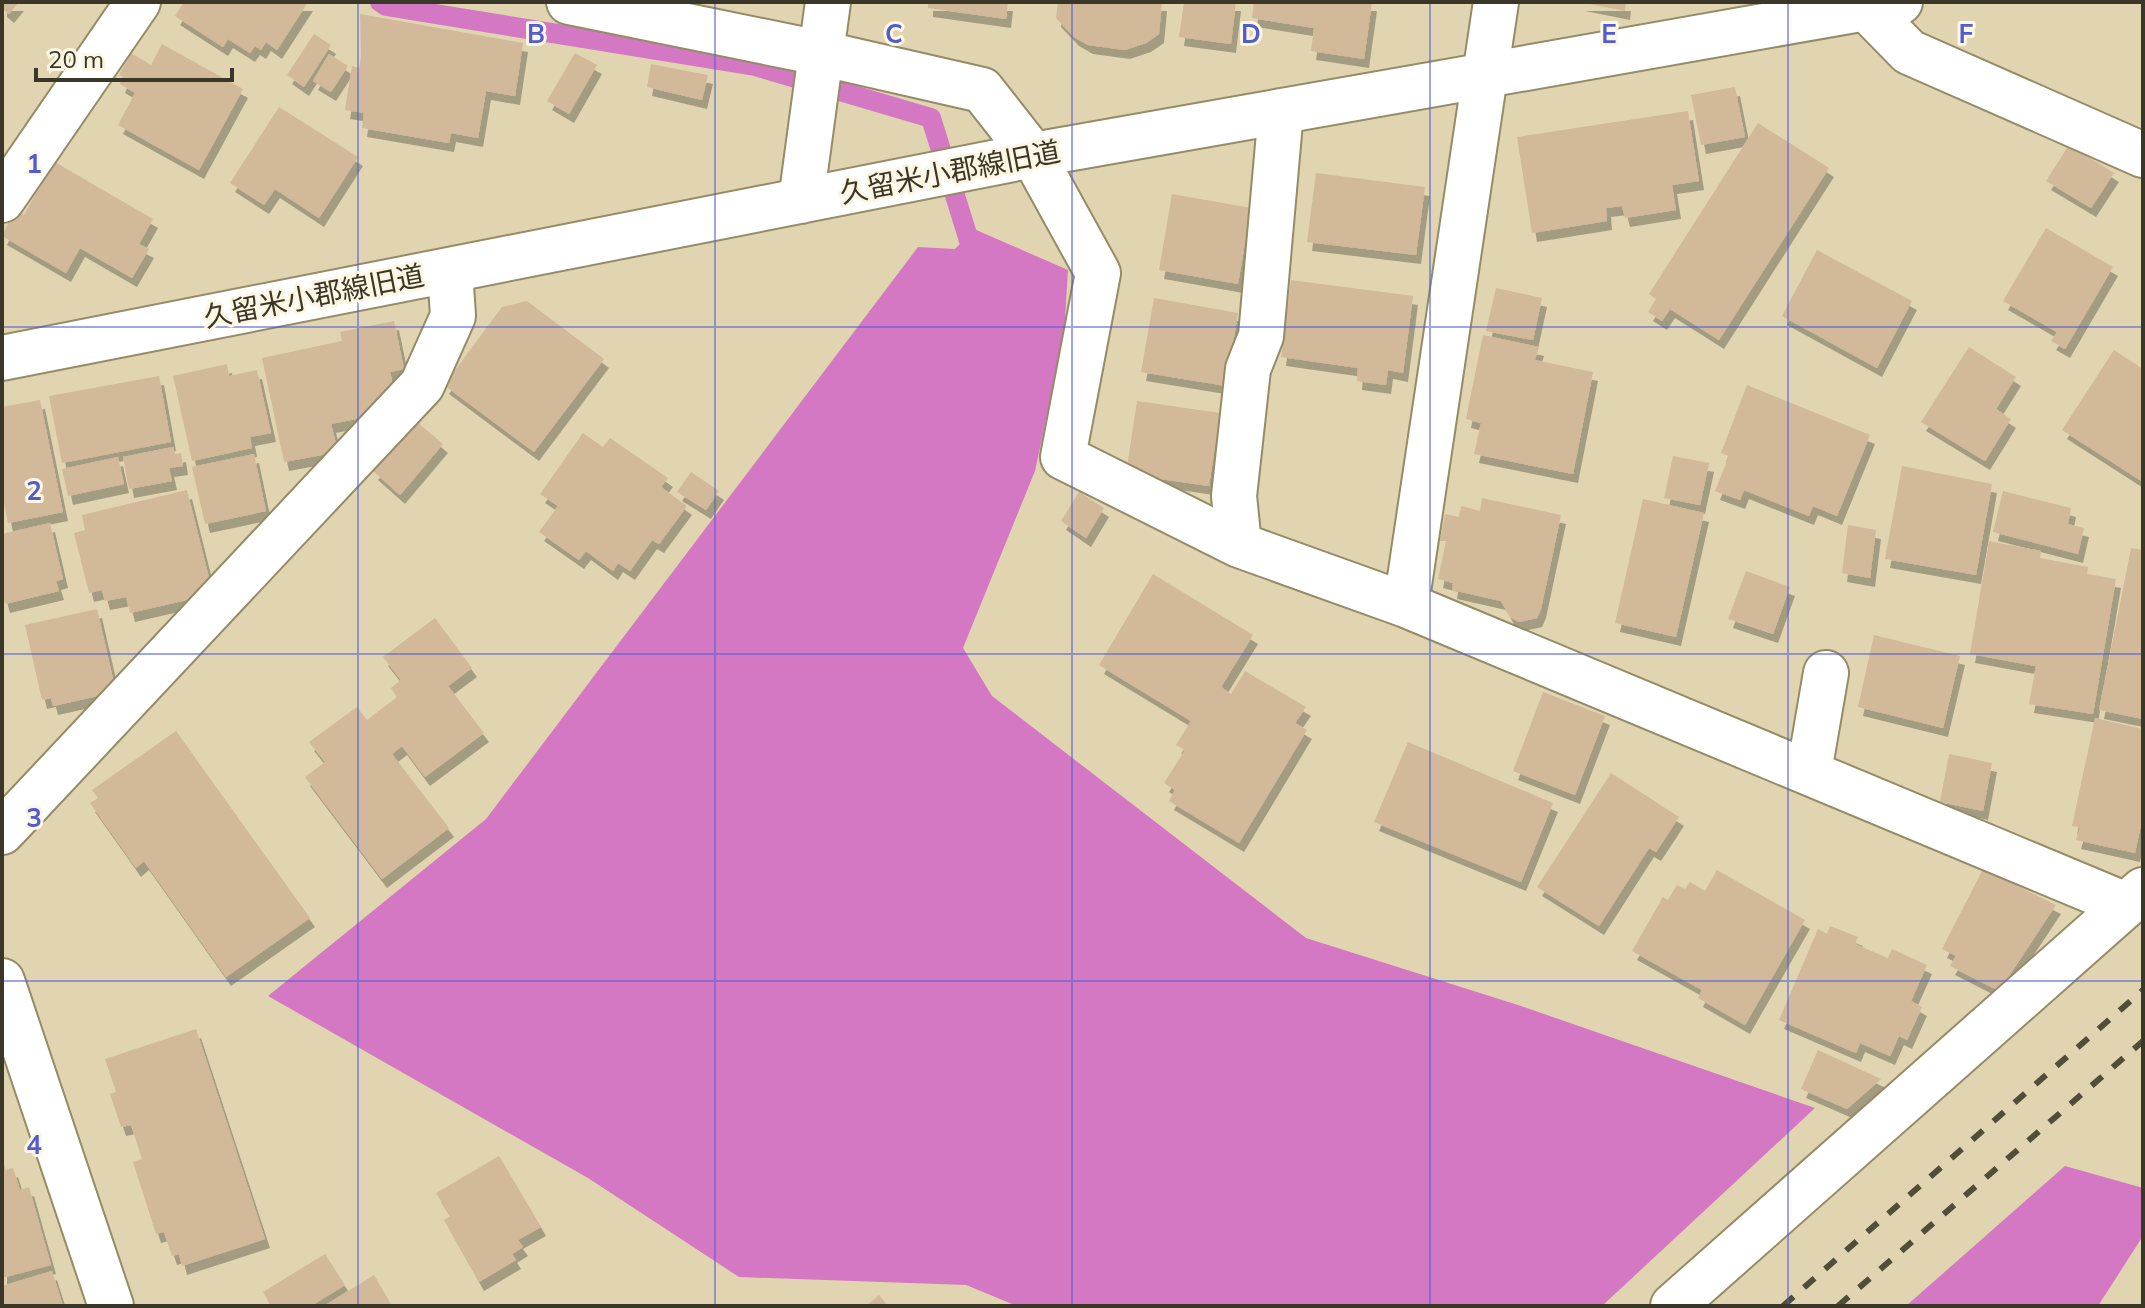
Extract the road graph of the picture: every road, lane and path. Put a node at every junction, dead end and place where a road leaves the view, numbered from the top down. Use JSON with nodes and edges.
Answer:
{"nodes":[{"id":1,"x":138,"y":2,"type":"edge"},
{"id":2,"x":569,"y":2,"type":"edge"},
{"id":3,"x":828,"y":2,"type":"edge"},
{"id":4,"x":1496,"y":2,"type":"edge"},
{"id":5,"x":1883,"y":5,"type":"edge"},
{"id":6,"x":820,"y":53,"type":"junction"},
{"id":7,"x":1484,"y":75,"type":"junction"},
{"id":8,"x":1281,"y":111,"type":"junction"},
{"id":9,"x":1033,"y":155,"type":"junction"},
{"id":10,"x":2143,"y":155,"type":"edge"},
{"id":11,"x":2,"y":200,"type":"edge"},
{"id":12,"x":801,"y":201,"type":"junction"},
{"id":13,"x":450,"y":270,"type":"junction"},
{"id":14,"x":2,"y":358,"type":"edge"},
{"id":15,"x":1239,"y":545,"type":"junction"},
{"id":16,"x":1406,"y":605,"type":"junction"},
{"id":17,"x":1826,"y":673,"type":"dead end"},
{"id":18,"x":1809,"y":772,"type":"junction"},
{"id":19,"x":2,"y":832,"type":"edge"},
{"id":20,"x":2135,"y":898,"type":"edge"},
{"id":21,"x":2,"y":981,"type":"edge"},
{"id":22,"x":18,"y":1086,"type":"edge"},
{"id":23,"x":111,"y":1306,"type":"edge"},
{"id":24,"x":1673,"y":1306,"type":"edge"}],
"edges":[{"from":1,"to":11,"type":"street"},
{"from":2,"to":6,"type":"street"},
{"from":3,"to":6,"type":"street"},
{"from":4,"to":7,"type":"street"},
{"from":5,"to":7,"type":"street","name":"久留米小郡線旧道"},
{"from":5,"to":10,"type":"street"},
{"from":6,"to":9,"type":"street"},
{"from":6,"to":12,"type":"street"},
{"from":7,"to":8,"type":"street","name":"久留米小郡線旧道"},
{"from":7,"to":16,"type":"street"},
{"from":8,"to":9,"type":"street","name":"久留米小郡線旧道"},
{"from":8,"to":15,"type":"street"},
{"from":9,"to":12,"type":"street","name":"久留米小郡線旧道"},
{"from":9,"to":15,"type":"street"},
{"from":12,"to":13,"type":"street","name":"久留米小郡線旧道"},
{"from":13,"to":14,"type":"street","name":"久留米小郡線旧道"},
{"from":13,"to":19,"type":"street"},
{"from":15,"to":16,"type":"street"},
{"from":16,"to":18,"type":"street"},
{"from":17,"to":18,"type":"street"},
{"from":18,"to":20,"type":"street"},
{"from":20,"to":24,"type":"street"},
{"from":21,"to":22,"type":"street"},
{"from":22,"to":23,"type":"street"}]}
